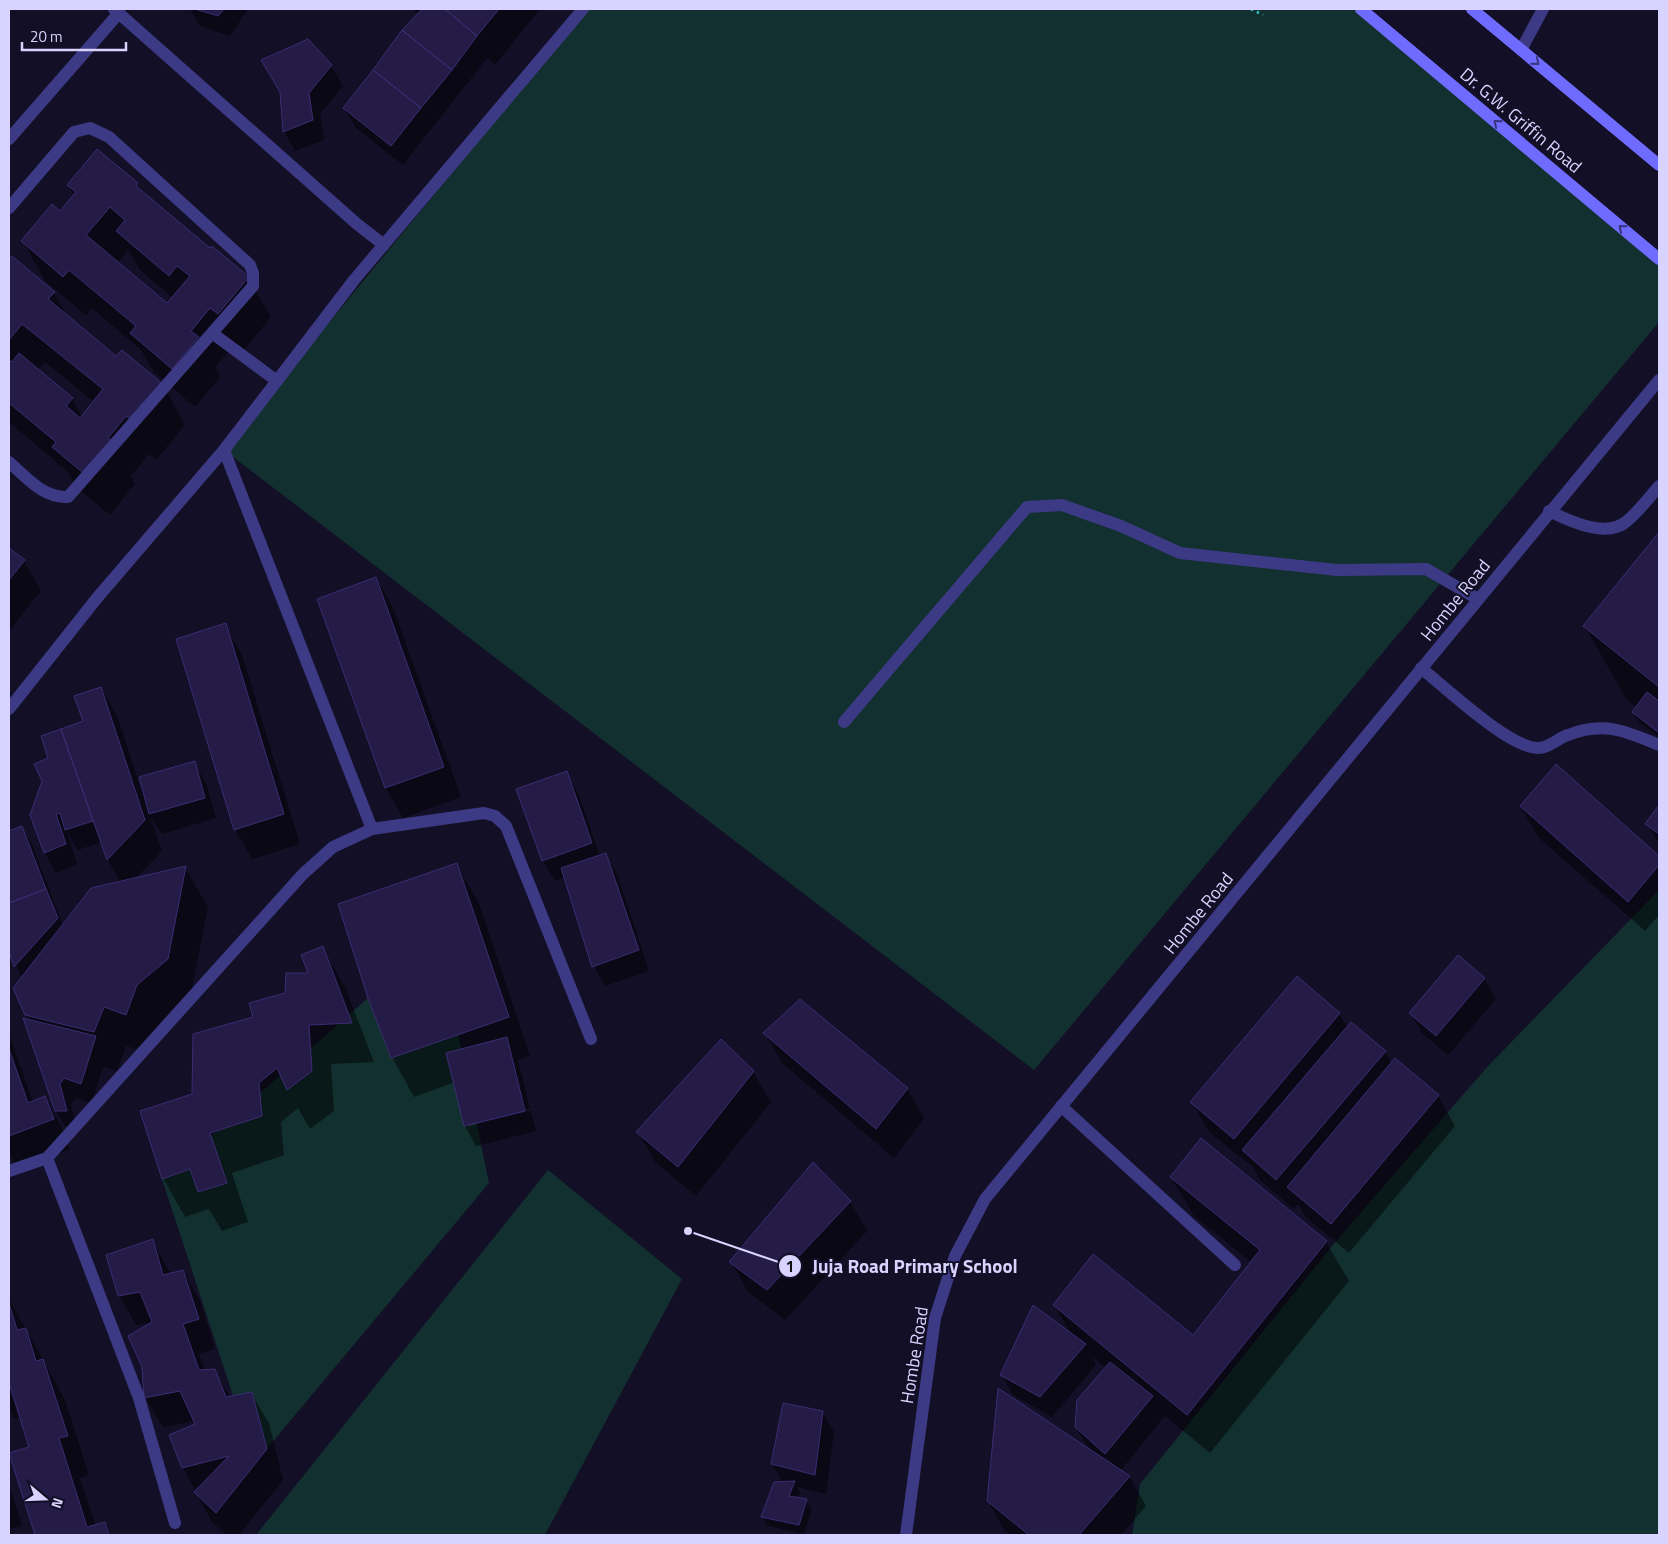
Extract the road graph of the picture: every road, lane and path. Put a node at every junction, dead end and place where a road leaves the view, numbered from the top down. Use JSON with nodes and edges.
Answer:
{"nodes":[{"id":1,"x":583,"y":9,"type":"edge"},
{"id":2,"x":1251,"y":9,"type":"edge"},
{"id":3,"x":1361,"y":9,"type":"edge"},
{"id":4,"x":1472,"y":9,"type":"edge"},
{"id":5,"x":1543,"y":9,"type":"edge"},
{"id":6,"x":119,"y":10,"type":"edge"},
{"id":7,"x":1263,"y":14,"type":"dead end"},
{"id":8,"x":1521,"y":50,"type":"junction"},
{"id":9,"x":9,"y":139,"type":"edge"},
{"id":10,"x":1659,"y":165,"type":"edge"},
{"id":11,"x":9,"y":208,"type":"edge"},
{"id":12,"x":384,"y":244,"type":"junction"},
{"id":13,"x":1659,"y":259,"type":"edge"},
{"id":14,"x":212,"y":333,"type":"junction"},
{"id":15,"x":1659,"y":380,"type":"edge"},
{"id":16,"x":277,"y":381,"type":"junction"},
{"id":17,"x":224,"y":450,"type":"junction"},
{"id":18,"x":9,"y":462,"type":"edge"},
{"id":19,"x":1659,"y":486,"type":"edge"},
{"id":20,"x":1549,"y":511,"type":"junction"},
{"id":21,"x":1478,"y":599,"type":"junction"},
{"id":22,"x":1421,"y":668,"type":"junction"},
{"id":23,"x":9,"y":708,"type":"edge"},
{"id":24,"x":844,"y":722,"type":"dead end"},
{"id":25,"x":1659,"y":745,"type":"edge"},
{"id":26,"x":372,"y":829,"type":"junction"},
{"id":27,"x":590,"y":1039,"type":"dead end"},
{"id":28,"x":1061,"y":1106,"type":"junction"},
{"id":29,"x":47,"y":1158,"type":"junction"},
{"id":30,"x":9,"y":1171,"type":"edge"},
{"id":31,"x":1235,"y":1265,"type":"dead end"},
{"id":32,"x":175,"y":1523,"type":"dead end"},
{"id":33,"x":906,"y":1535,"type":"edge"}],
"edges":[{"from":1,"to":12,"type":"street"},
{"from":2,"to":7,"type":"path"},
{"from":13,"to":3,"type":"main road","name":"Dr. G.W. Griffin Road","one_way":true},
{"from":4,"to":8,"type":"main road"},
{"from":5,"to":8,"type":"street"},
{"from":6,"to":9,"type":"street"},
{"from":6,"to":12,"type":"street"},
{"from":8,"to":10,"type":"main road","one_way":true},
{"from":11,"to":14,"type":"street"},
{"from":12,"to":16,"type":"street"},
{"from":14,"to":16,"type":"street"},
{"from":14,"to":18,"type":"street"},
{"from":15,"to":20,"type":"street","name":"Hombe Road"},
{"from":16,"to":17,"type":"street"},
{"from":17,"to":23,"type":"street"},
{"from":17,"to":26,"type":"street"},
{"from":19,"to":20,"type":"street"},
{"from":20,"to":21,"type":"street","name":"Hombe Road"},
{"from":21,"to":22,"type":"street","name":"Hombe Road"},
{"from":21,"to":24,"type":"street"},
{"from":22,"to":25,"type":"street"},
{"from":22,"to":28,"type":"street","name":"Hombe Road"},
{"from":26,"to":27,"type":"street"},
{"from":26,"to":29,"type":"street"},
{"from":28,"to":31,"type":"street"},
{"from":28,"to":33,"type":"street","name":"Hombe Road"},
{"from":29,"to":30,"type":"street"},
{"from":29,"to":32,"type":"street"}]}
